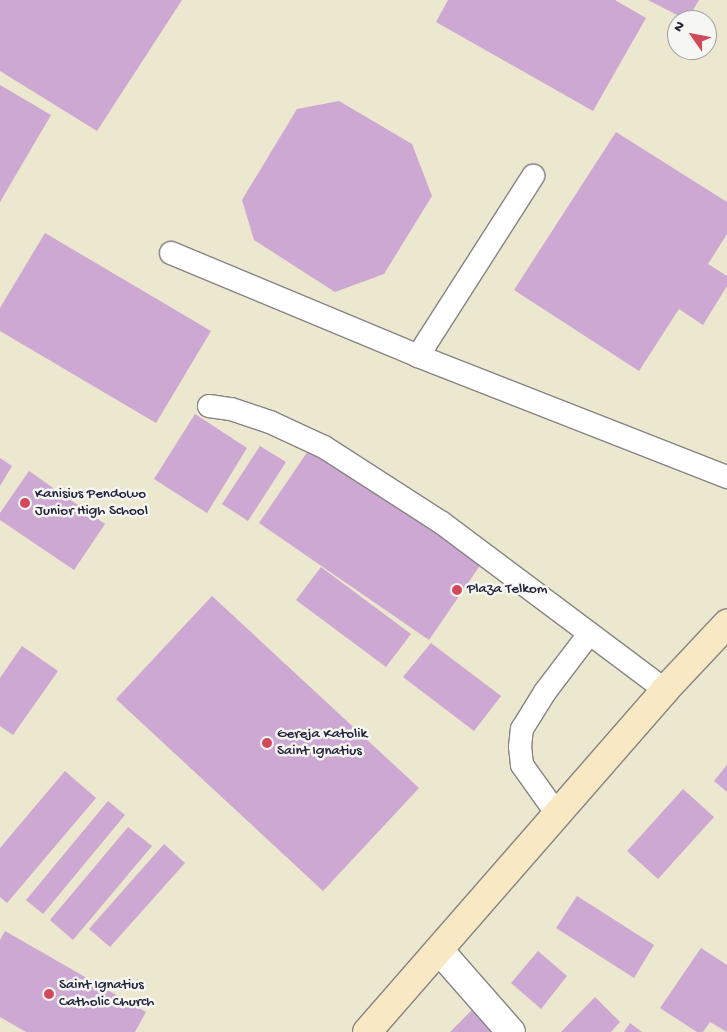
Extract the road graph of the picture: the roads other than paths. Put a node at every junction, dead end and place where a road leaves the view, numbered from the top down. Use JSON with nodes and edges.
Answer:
{"nodes":[{"id":1,"x":533,"y":176,"type":"dead end"},
{"id":2,"x":171,"y":253,"type":"dead end"},
{"id":3,"x":418,"y":356,"type":"junction"},
{"id":4,"x":209,"y":406,"type":"dead end"},
{"id":5,"x":727,"y":477,"type":"edge"},
{"id":6,"x":589,"y":634,"type":"junction"},
{"id":7,"x":723,"y":634,"type":"edge"},
{"id":8,"x":665,"y":690,"type":"junction"},
{"id":9,"x":557,"y":814,"type":"junction"},
{"id":10,"x":439,"y":950,"type":"junction"},
{"id":11,"x":367,"y":1032,"type":"edge"},
{"id":12,"x":511,"y":1032,"type":"edge"}],
"edges":[{"from":1,"to":3,"type":"lane"},
{"from":2,"to":3,"type":"lane"},
{"from":3,"to":5,"type":"lane"},
{"from":4,"to":6,"type":"lane"},
{"from":6,"to":8,"type":"lane"},
{"from":6,"to":9,"type":"lane"},
{"from":7,"to":8,"type":"main road"},
{"from":8,"to":9,"type":"main road"},
{"from":9,"to":10,"type":"main road"},
{"from":10,"to":11,"type":"main road"},
{"from":10,"to":12,"type":"street"}]}
